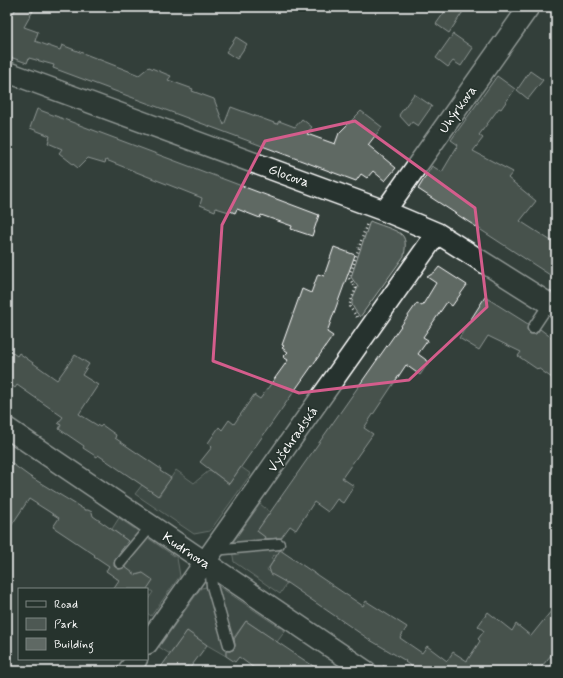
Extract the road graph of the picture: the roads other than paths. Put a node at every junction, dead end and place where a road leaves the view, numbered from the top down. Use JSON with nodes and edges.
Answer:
{"nodes":[{"id":1,"x":529,"y":7,"type":"edge"},
{"id":2,"x":7,"y":72,"type":"edge"},
{"id":3,"x":377,"y":214,"type":"junction"},
{"id":4,"x":437,"y":233,"type":"junction"},
{"id":5,"x":553,"y":306,"type":"edge"},
{"id":6,"x":533,"y":328,"type":"dead end"},
{"id":7,"x":7,"y":428,"type":"edge"},
{"id":8,"x":151,"y":526,"type":"junction"},
{"id":9,"x":279,"y":544,"type":"dead end"},
{"id":10,"x":210,"y":559,"type":"junction"},
{"id":11,"x":120,"y":563,"type":"dead end"},
{"id":12,"x":148,"y":643,"type":"edge"},
{"id":13,"x":228,"y":645,"type":"dead end"},
{"id":14,"x":135,"y":660,"type":"edge"},
{"id":15,"x":372,"y":667,"type":"edge"},
{"id":16,"x":128,"y":671,"type":"edge"}],
"edges":[{"from":1,"to":3,"type":"street","name":"Uhýrkova"},
{"from":2,"to":3,"type":"street","name":"Glocova"},
{"from":3,"to":4,"type":"street","name":"Glocova"},
{"from":4,"to":5,"type":"street","name":"Glocova"},
{"from":4,"to":10,"type":"street","name":"Vyšehradská"},
{"from":5,"to":6,"type":"lane"},
{"from":7,"to":8,"type":"street","name":"Kudrnova"},
{"from":8,"to":10,"type":"street","name":"Kudrnova"},
{"from":8,"to":11,"type":"lane"},
{"from":9,"to":10,"type":"lane"},
{"from":10,"to":12,"type":"street","name":"Vyšehradská"},
{"from":10,"to":13,"type":"lane"},
{"from":10,"to":15,"type":"street","name":"Kudrnova"},
{"from":14,"to":16,"type":"street"}]}
